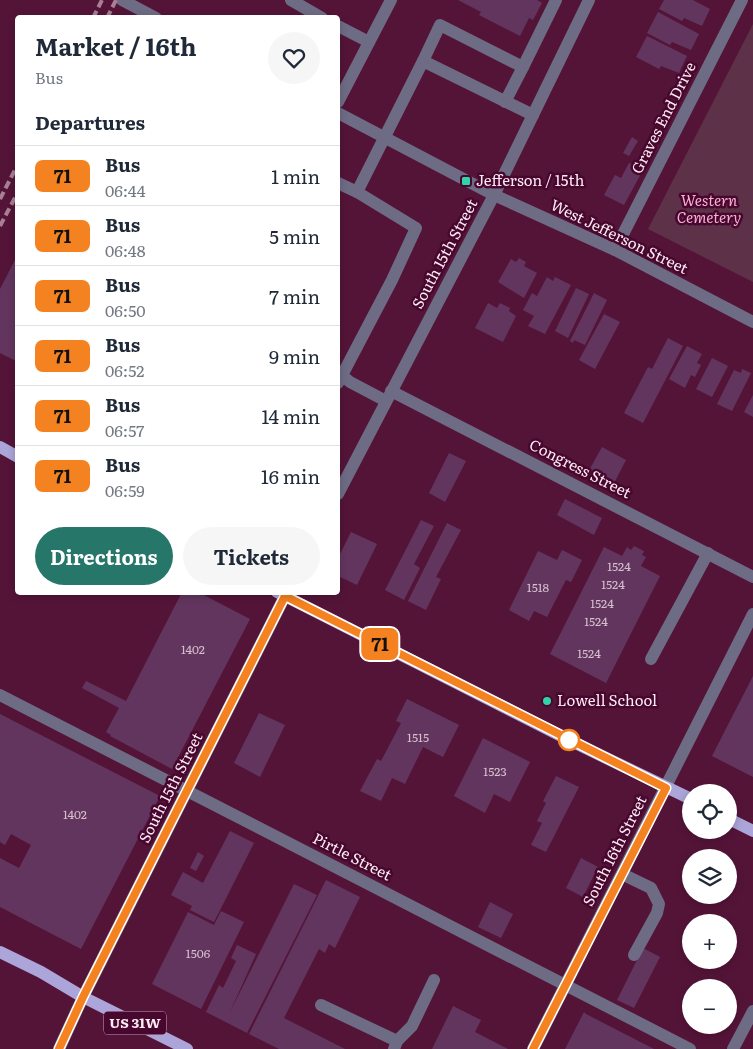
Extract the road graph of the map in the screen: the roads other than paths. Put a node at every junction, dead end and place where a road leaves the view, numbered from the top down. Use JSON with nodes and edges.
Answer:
{"nodes":[{"id":1,"x":122,"y":0,"type":"edge"},
{"id":2,"x":291,"y":0,"type":"edge"},
{"id":3,"x":391,"y":0,"type":"edge"},
{"id":4,"x":556,"y":0,"type":"edge"},
{"id":5,"x":589,"y":0,"type":"edge"},
{"id":6,"x":742,"y":0,"type":"edge"},
{"id":7,"x":150,"y":15,"type":"edge"},
{"id":8,"x":316,"y":15,"type":"edge"},
{"id":9,"x":340,"y":27,"type":"edge"},
{"id":10,"x":369,"y":42,"type":"junction"},
{"id":11,"x":422,"y":61,"type":"junction"},
{"id":12,"x":523,"y":67,"type":"junction"},
{"id":13,"x":340,"y":98,"type":"edge"},
{"id":14,"x":505,"y":102,"type":"junction"},
{"id":15,"x":340,"y":114,"type":"edge"},
{"id":16,"x":533,"y":115,"type":"junction"},
{"id":17,"x":385,"y":138,"type":"junction"},
{"id":18,"x":340,"y":184,"type":"edge"},
{"id":19,"x":357,"y":192,"type":"junction"},
{"id":20,"x":494,"y":195,"type":"junction"},
{"id":21,"x":615,"y":250,"type":"junction"},
{"id":22,"x":753,"y":322,"type":"edge"},
{"id":23,"x":340,"y":375,"type":"edge"},
{"id":24,"x":340,"y":377,"type":"edge"},
{"id":25,"x":389,"y":396,"type":"junction"},
{"id":26,"x":0,"y":447,"type":"edge"},
{"id":27,"x":15,"y":454,"type":"edge"},
{"id":28,"x":340,"y":490,"type":"edge"},
{"id":29,"x":708,"y":553,"type":"junction"},
{"id":30,"x":753,"y":577,"type":"edge"},
{"id":31,"x":283,"y":595,"type":"edge"},
{"id":32,"x":285,"y":595,"type":"edge"},
{"id":33,"x":753,"y":614,"type":"edge"},
{"id":34,"x":651,"y":659,"type":"dead end"},
{"id":35,"x":0,"y":694,"type":"edge"},
{"id":36,"x":666,"y":788,"type":"junction"},
{"id":37,"x":188,"y":791,"type":"junction"},
{"id":38,"x":682,"y":795,"type":"edge"},
{"id":39,"x":737,"y":823,"type":"edge"},
{"id":40,"x":753,"y":831,"type":"edge"},
{"id":41,"x":622,"y":874,"type":"junction"},
{"id":42,"x":0,"y":952,"type":"edge"},
{"id":43,"x":634,"y":955,"type":"dead end"},
{"id":44,"x":434,"y":980,"type":"dead end"},
{"id":45,"x":566,"y":985,"type":"junction"},
{"id":46,"x":83,"y":997,"type":"junction"},
{"id":47,"x":321,"y":1005,"type":"dead end"},
{"id":48,"x":753,"y":1011,"type":"edge"},
{"id":49,"x":395,"y":1045,"type":"edge"},
{"id":50,"x":59,"y":1049,"type":"edge"},
{"id":51,"x":187,"y":1049,"type":"edge"},
{"id":52,"x":534,"y":1049,"type":"edge"},
{"id":53,"x":690,"y":1049,"type":"edge"},
{"id":54,"x":734,"y":1049,"type":"edge"}],
"edges":[{"from":1,"to":7,"type":"street"},
{"from":2,"to":8,"type":"street"},
{"from":3,"to":10,"type":"street"},
{"from":4,"to":12,"type":"street"},
{"from":5,"to":16,"type":"street","name":"South 15th Street"},
{"from":6,"to":21,"type":"street","name":"Graves End Drive"},
{"from":9,"to":10,"type":"street"},
{"from":10,"to":13,"type":"street"},
{"from":11,"to":12,"type":"street"},
{"from":11,"to":14,"type":"street"},
{"from":11,"to":17,"type":"street"},
{"from":12,"to":14,"type":"street"},
{"from":14,"to":16,"type":"street"},
{"from":15,"to":17,"type":"street","name":"West Jefferson Street"},
{"from":16,"to":20,"type":"street","name":"South 15th Street"},
{"from":17,"to":19,"type":"street"},
{"from":17,"to":20,"type":"street","name":"West Jefferson Street"},
{"from":18,"to":19,"type":"street"},
{"from":19,"to":23,"type":"street"},
{"from":20,"to":21,"type":"street","name":"West Jefferson Street"},
{"from":20,"to":25,"type":"street","name":"South 15th Street"},
{"from":21,"to":22,"type":"street","name":"West Jefferson Street"},
{"from":24,"to":25,"type":"street","name":"Congress Street"},
{"from":25,"to":28,"type":"street","name":"South 15th Street"},
{"from":25,"to":29,"type":"street","name":"Congress Street"},
{"from":26,"to":27,"type":"main road"},
{"from":29,"to":30,"type":"street","name":"Congress Street"},
{"from":29,"to":34,"type":"street"},
{"from":31,"to":37,"type":"street","name":"South 15th Street"},
{"from":32,"to":36,"type":"main road"},
{"from":33,"to":36,"type":"street","name":"South 16th Street"},
{"from":35,"to":37,"type":"street","name":"Pirtle Street"},
{"from":36,"to":38,"type":"main road"},
{"from":36,"to":41,"type":"street","name":"South 16th Street"},
{"from":37,"to":45,"type":"street","name":"Pirtle Street"},
{"from":37,"to":46,"type":"street","name":"South 15th Street"},
{"from":39,"to":40,"type":"main road"},
{"from":41,"to":43,"type":"street"},
{"from":41,"to":45,"type":"street","name":"South 16th Street"},
{"from":42,"to":46,"type":"main road","number":"US 31W"},
{"from":44,"to":49,"type":"street"},
{"from":45,"to":52,"type":"street","name":"South 16th Street"},
{"from":45,"to":53,"type":"street","name":"Pirtle Street"},
{"from":46,"to":50,"type":"street","name":"South 15th Street"},
{"from":46,"to":51,"type":"main road","number":"US 31W"},
{"from":47,"to":49,"type":"street"},
{"from":48,"to":54,"type":"street"}]}
